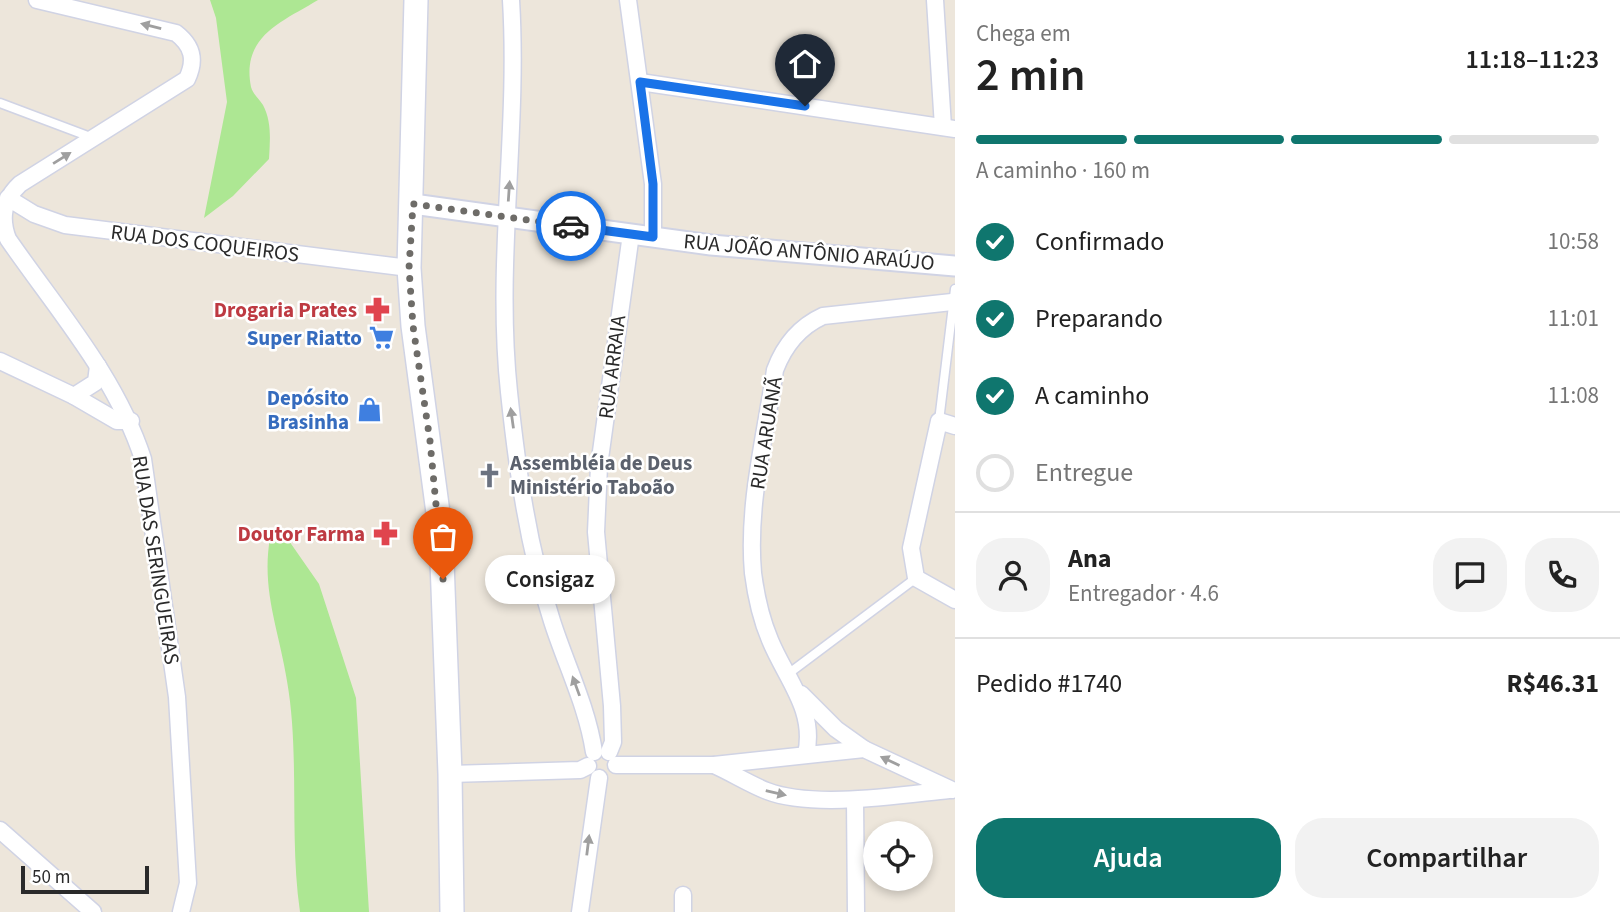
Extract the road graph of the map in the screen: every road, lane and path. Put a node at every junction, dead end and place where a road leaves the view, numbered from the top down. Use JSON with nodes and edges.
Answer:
{"nodes":[{"id":1,"x":37,"y":0,"type":"edge"},
{"id":2,"x":416,"y":0,"type":"edge"},
{"id":3,"x":511,"y":0,"type":"edge"},
{"id":4,"x":628,"y":0,"type":"edge"},
{"id":5,"x":935,"y":0,"type":"edge"},
{"id":6,"x":640,"y":82,"type":"junction"},
{"id":7,"x":0,"y":103,"type":"edge"},
{"id":8,"x":949,"y":128,"type":"edge"},
{"id":9,"x":93,"y":138,"type":"junction"},
{"id":10,"x":8,"y":198,"type":"junction"},
{"id":11,"x":413,"y":204,"type":"junction"},
{"id":12,"x":507,"y":218,"type":"junction"},
{"id":13,"x":631,"y":234,"type":"junction"},
{"id":14,"x":653,"y":237,"type":"junction"},
{"id":15,"x":955,"y":266,"type":"edge"},
{"id":16,"x":409,"y":268,"type":"junction"},
{"id":17,"x":953,"y":295,"type":"edge"},
{"id":18,"x":0,"y":361,"type":"edge"},
{"id":19,"x":98,"y":366,"type":"junction"},
{"id":20,"x":74,"y":396,"type":"junction"},
{"id":21,"x":131,"y":421,"type":"junction"},
{"id":22,"x":947,"y":423,"type":"edge"},
{"id":23,"x":916,"y":578,"type":"junction"},
{"id":24,"x":955,"y":600,"type":"edge"},
{"id":25,"x":788,"y":674,"type":"junction"},
{"id":26,"x":797,"y":690,"type":"junction"},
{"id":27,"x":864,"y":749,"type":"junction"},
{"id":28,"x":806,"y":754,"type":"junction"},
{"id":29,"x":601,"y":763,"type":"junction"},
{"id":30,"x":714,"y":765,"type":"junction"},
{"id":31,"x":450,"y":774,"type":"junction"},
{"id":32,"x":953,"y":790,"type":"edge"},
{"id":33,"x":855,"y":800,"type":"junction"},
{"id":34,"x":0,"y":830,"type":"edge"},
{"id":35,"x":682,"y":895,"type":"dead end"},
{"id":36,"x":93,"y":912,"type":"edge"},
{"id":37,"x":181,"y":912,"type":"edge"},
{"id":38,"x":452,"y":912,"type":"edge"},
{"id":39,"x":580,"y":912,"type":"edge"},
{"id":40,"x":683,"y":912,"type":"edge"},
{"id":41,"x":856,"y":912,"type":"edge"}],
"edges":[{"from":9,"to":1,"type":"street","one_way":true},
{"from":2,"to":11,"type":"main road"},
{"from":12,"to":3,"type":"street","one_way":true},
{"from":4,"to":6,"type":"street"},
{"from":5,"to":8,"type":"street"},
{"from":6,"to":8,"type":"street"},
{"from":6,"to":14,"type":"street"},
{"from":7,"to":9,"type":"lane"},
{"from":10,"to":9,"type":"street","one_way":true},
{"from":10,"to":16,"type":"street","name":"RUA DOS COQUEIROS"},
{"from":10,"to":19,"type":"street","name":"RUA DAS SERINGUEIRAS"},
{"from":11,"to":12,"type":"street","name":"RUA JOÃO ANTÔNIO ARAÚJO"},
{"from":11,"to":16,"type":"main road"},
{"from":12,"to":13,"type":"street","name":"RUA JOÃO ANTÔNIO ARAÚJO"},
{"from":29,"to":12,"type":"street","one_way":true},
{"from":13,"to":14,"type":"street","name":"RUA JOÃO ANTÔNIO ARAÚJO"},
{"from":13,"to":29,"type":"street","name":"RUA ARRAIA"},
{"from":14,"to":15,"type":"street","name":"RUA JOÃO ANTÔNIO ARAÚJO"},
{"from":16,"to":31,"type":"main road"},
{"from":17,"to":22,"type":"lane"},
{"from":17,"to":25,"type":"street","name":"RUA ARUANÃ"},
{"from":18,"to":20,"type":"street"},
{"from":19,"to":20,"type":"street"},
{"from":19,"to":21,"type":"street","name":"RUA DAS SERINGUEIRAS"},
{"from":20,"to":21,"type":"street"},
{"from":21,"to":37,"type":"street","name":"RUA DAS SERINGUEIRAS"},
{"from":22,"to":23,"type":"street"},
{"from":23,"to":24,"type":"street"},
{"from":23,"to":25,"type":"lane"},
{"from":25,"to":26,"type":"street","name":"RUA ARUANÃ"},
{"from":26,"to":27,"type":"street","name":"RUA ARUANÃ"},
{"from":26,"to":28,"type":"street","name":"RUA ARUANÃ"},
{"from":27,"to":28,"type":"street"},
{"from":32,"to":27,"type":"street","name":"RUA ARUANÃ","one_way":true},
{"from":28,"to":30,"type":"street"},
{"from":29,"to":30,"type":"street"},
{"from":29,"to":31,"type":"street"},
{"from":39,"to":29,"type":"street","name":"RUA ARRAIA","one_way":true},
{"from":30,"to":33,"type":"street","one_way":true},
{"from":31,"to":38,"type":"main road"},
{"from":32,"to":33,"type":"street"},
{"from":33,"to":41,"type":"street"},
{"from":34,"to":36,"type":"street"},
{"from":35,"to":40,"type":"street"}]}
